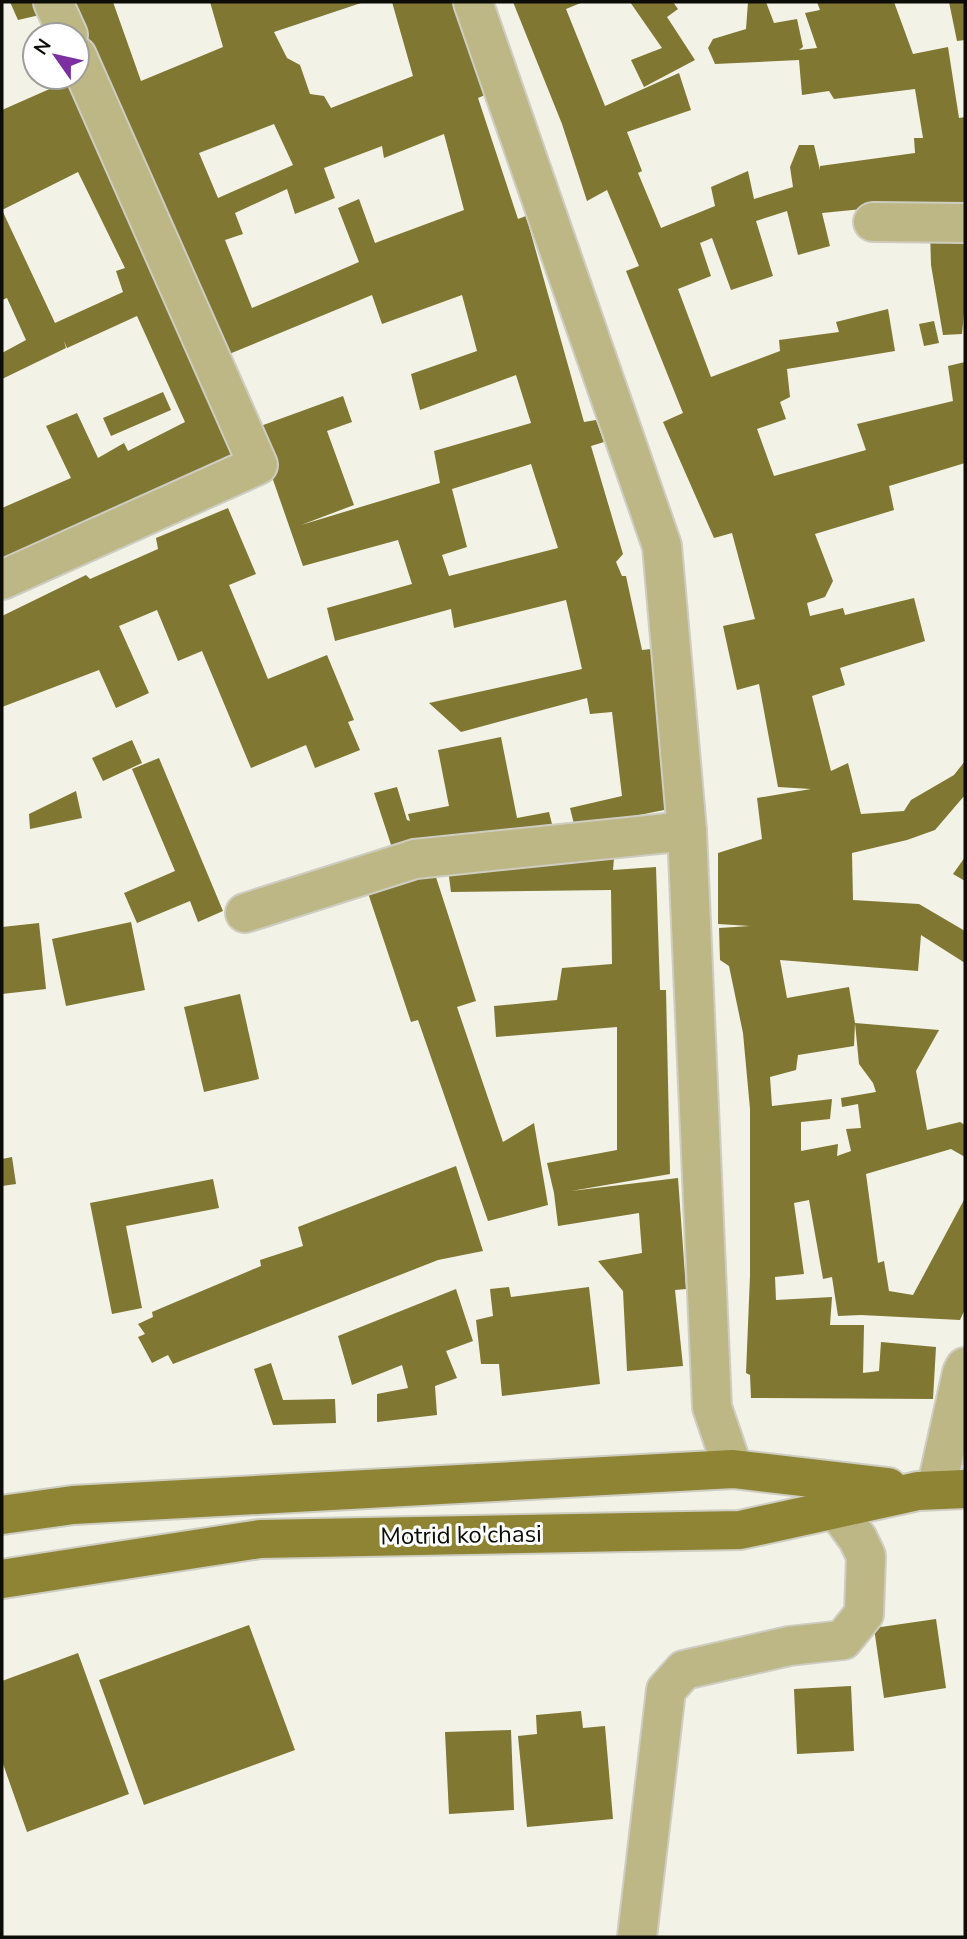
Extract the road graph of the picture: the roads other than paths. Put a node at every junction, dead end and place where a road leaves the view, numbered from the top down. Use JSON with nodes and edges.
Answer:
{"nodes":[{"id":1,"x":53,"y":2,"type":"edge"},
{"id":2,"x":472,"y":2,"type":"edge"},
{"id":3,"x":62,"y":21,"type":"edge"},
{"id":4,"x":91,"y":89,"type":"edge"},
{"id":5,"x":873,"y":222,"type":"dead end"},
{"id":6,"x":965,"y":223,"type":"edge"},
{"id":7,"x":2,"y":580,"type":"edge"},
{"id":8,"x":687,"y":831,"type":"junction"},
{"id":9,"x":245,"y":913,"type":"dead end"},
{"id":10,"x":965,"y":1367,"type":"edge"},
{"id":11,"x":733,"y":1469,"type":"junction"},
{"id":12,"x":940,"y":1490,"type":"edge"},
{"id":13,"x":836,"y":1509,"type":"junction"},
{"id":14,"x":2,"y":1515,"type":"edge"},
{"id":15,"x":2,"y":1579,"type":"edge"},
{"id":16,"x":638,"y":1937,"type":"edge"}],
"edges":[{"from":1,"to":3,"type":"street"},
{"from":2,"to":8,"type":"street"},
{"from":4,"to":7,"type":"street"},
{"from":5,"to":6,"type":"street"},
{"from":8,"to":9,"type":"street"},
{"from":8,"to":11,"type":"street"},
{"from":10,"to":12,"type":"street"},
{"from":11,"to":12,"type":"main road","name":"Motrid ko'chasi"},
{"from":11,"to":14,"type":"main road","name":"Motrid ko'chasi"},
{"from":12,"to":13,"type":"main road","name":"Motrid ko'chasi"},
{"from":13,"to":15,"type":"main road","name":"Motrid ko'chasi"},
{"from":13,"to":16,"type":"street"}]}
